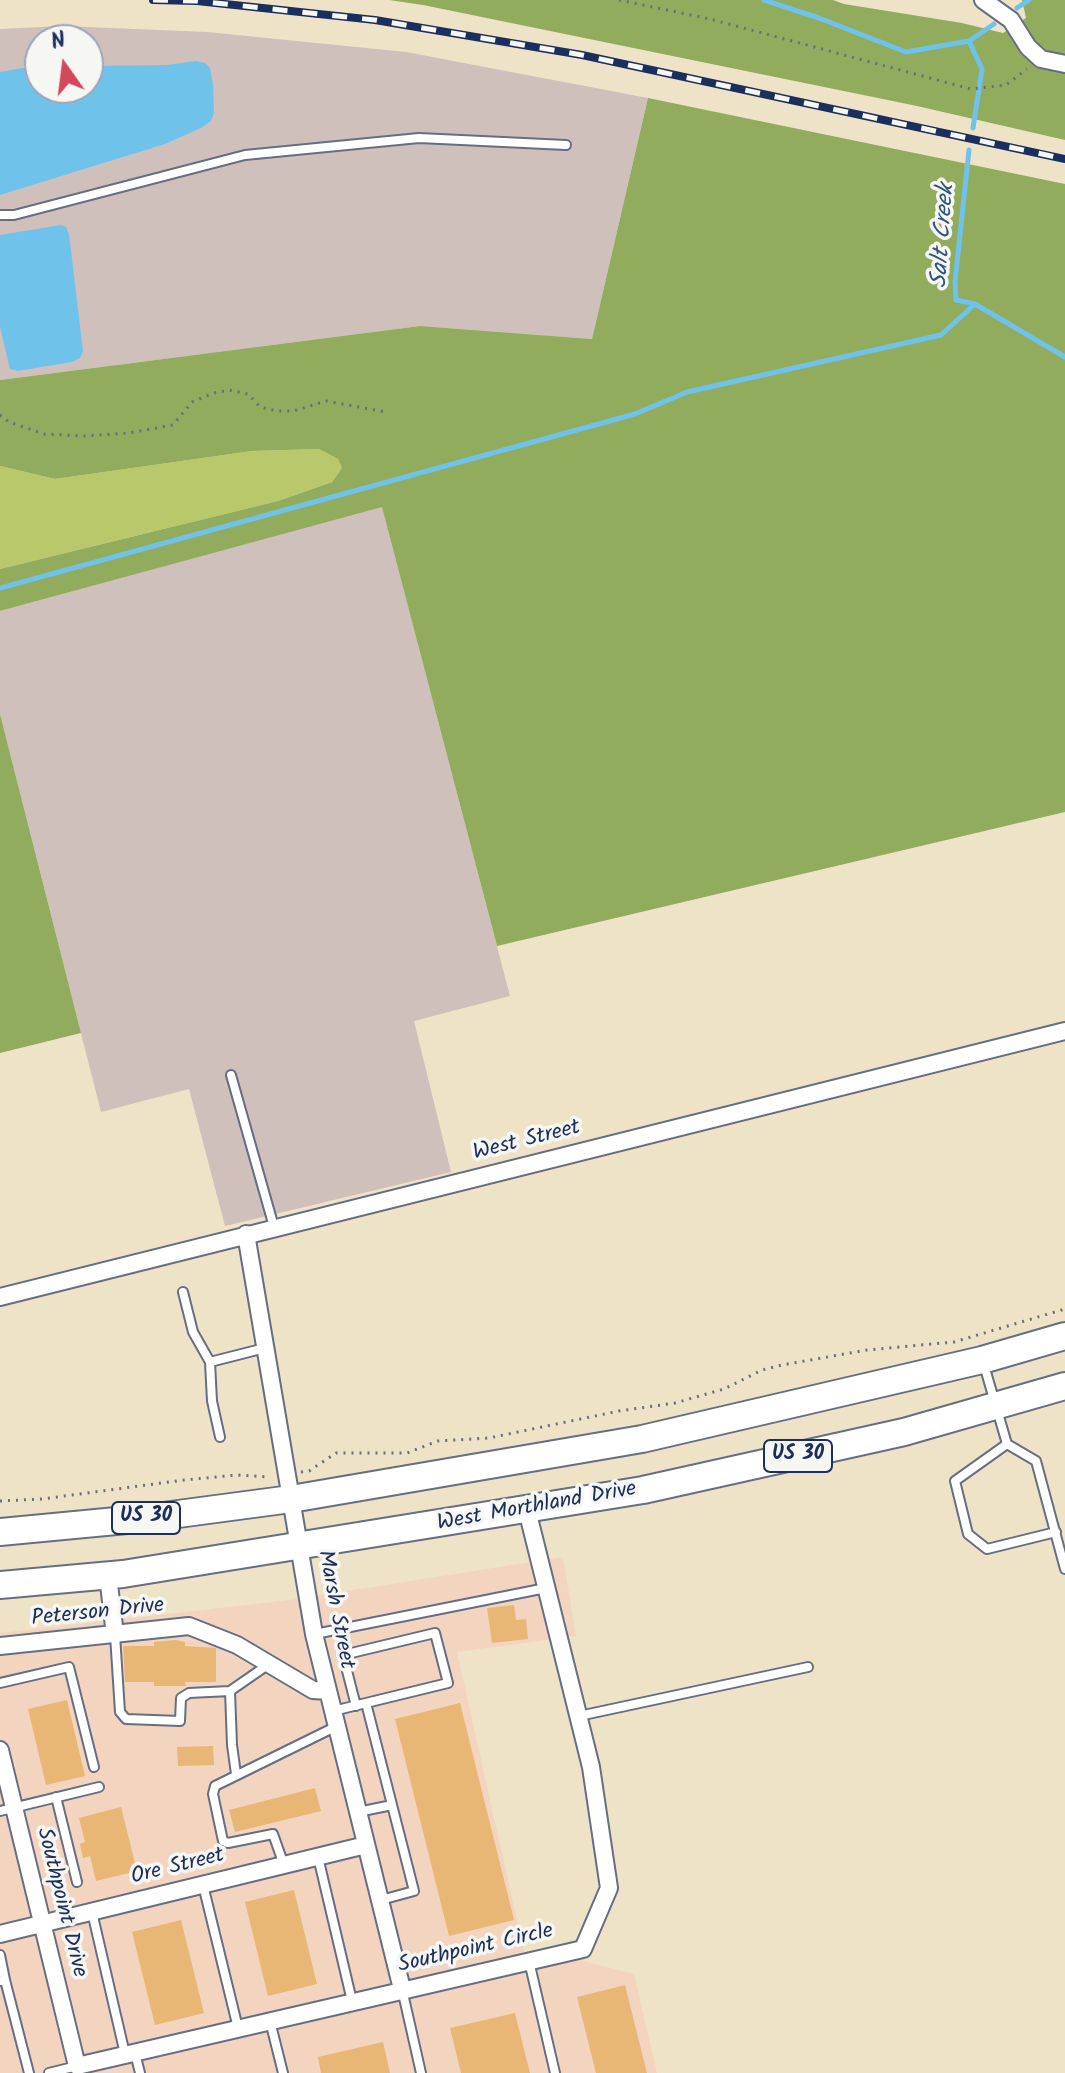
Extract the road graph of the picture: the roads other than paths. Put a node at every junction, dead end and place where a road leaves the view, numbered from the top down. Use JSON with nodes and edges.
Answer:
{"nodes":[{"id":1,"x":983,"y":0,"type":"edge"},
{"id":2,"x":1065,"y":64,"type":"edge"},
{"id":3,"x":566,"y":145,"type":"dead end"},
{"id":4,"x":0,"y":215,"type":"edge"},
{"id":5,"x":1065,"y":1031,"type":"edge"},
{"id":6,"x":231,"y":1075,"type":"dead end"},
{"id":7,"x":274,"y":1227,"type":"junction"},
{"id":8,"x":246,"y":1234,"type":"junction"},
{"id":9,"x":183,"y":1292,"type":"dead end"},
{"id":10,"x":0,"y":1297,"type":"edge"},
{"id":11,"x":1065,"y":1336,"type":"edge"},
{"id":12,"x":265,"y":1348,"type":"junction"},
{"id":13,"x":982,"y":1360,"type":"junction"},
{"id":14,"x":210,"y":1362,"type":"junction"},
{"id":15,"x":1065,"y":1386,"type":"edge"},
{"id":16,"x":997,"y":1405,"type":"junction"},
{"id":17,"x":220,"y":1437,"type":"dead end"},
{"id":18,"x":1007,"y":1444,"type":"junction"},
{"id":19,"x":289,"y":1487,"type":"junction"},
{"id":20,"x":527,"y":1510,"type":"junction"},
{"id":21,"x":0,"y":1532,"type":"edge"},
{"id":22,"x":1056,"y":1532,"type":"junction"},
{"id":23,"x":299,"y":1546,"type":"junction"},
{"id":24,"x":1065,"y":1569,"type":"edge"},
{"id":25,"x":108,"y":1576,"type":"junction"},
{"id":26,"x":0,"y":1585,"type":"edge"},
{"id":27,"x":546,"y":1588,"type":"junction"},
{"id":28,"x":314,"y":1634,"type":"junction"},
{"id":29,"x":115,"y":1635,"type":"junction"},
{"id":30,"x":0,"y":1646,"type":"edge"},
{"id":31,"x":270,"y":1664,"type":"junction"},
{"id":32,"x":808,"y":1667,"type":"dead end"},
{"id":33,"x":0,"y":1683,"type":"edge"},
{"id":34,"x":230,"y":1691,"type":"junction"},
{"id":35,"x":328,"y":1691,"type":"junction"},
{"id":36,"x":361,"y":1704,"type":"junction"},
{"id":37,"x":578,"y":1716,"type":"junction"},
{"id":38,"x":335,"y":1718,"type":"junction"},
{"id":39,"x":0,"y":1750,"type":"edge"},
{"id":40,"x":94,"y":1767,"type":"dead end"},
{"id":41,"x":236,"y":1774,"type":"junction"},
{"id":42,"x":99,"y":1787,"type":"dead end"},
{"id":43,"x":56,"y":1797,"type":"junction"},
{"id":44,"x":392,"y":1805,"type":"junction"},
{"id":45,"x":7,"y":1809,"type":"edge"},
{"id":46,"x":358,"y":1812,"type":"junction"},
{"id":47,"x":366,"y":1845,"type":"junction"},
{"id":48,"x":318,"y":1857,"type":"junction"},
{"id":49,"x":284,"y":1865,"type":"junction"},
{"id":50,"x":77,"y":1882,"type":"dead end"},
{"id":51,"x":203,"y":1885,"type":"junction"},
{"id":52,"x":380,"y":1900,"type":"junction"},
{"id":53,"x":92,"y":1912,"type":"junction"},
{"id":54,"x":43,"y":1924,"type":"junction"},
{"id":55,"x":0,"y":1934,"type":"edge"},
{"id":56,"x":0,"y":1955,"type":"edge"},
{"id":57,"x":529,"y":1961,"type":"junction"},
{"id":58,"x":2,"y":1980,"type":"edge"},
{"id":59,"x":402,"y":1989,"type":"junction"},
{"id":60,"x":352,"y":2001,"type":"junction"},
{"id":61,"x":270,"y":2020,"type":"junction"},
{"id":62,"x":238,"y":2028,"type":"junction"},
{"id":63,"x":130,"y":2053,"type":"junction"},
{"id":64,"x":77,"y":2066,"type":"junction"},
{"id":65,"x":29,"y":2073,"type":"edge"},
{"id":66,"x":49,"y":2073,"type":"edge"},
{"id":67,"x":140,"y":2073,"type":"edge"},
{"id":68,"x":283,"y":2073,"type":"edge"},
{"id":69,"x":421,"y":2073,"type":"edge"},
{"id":70,"x":555,"y":2073,"type":"edge"}],
"edges":[{"from":1,"to":2,"type":"street"},
{"from":3,"to":4,"type":"lane"},
{"from":5,"to":7,"type":"street","name":"West Street"},
{"from":6,"to":7,"type":"lane"},
{"from":7,"to":8,"type":"street","name":"West Street"},
{"from":8,"to":10,"type":"street","name":"West Street"},
{"from":8,"to":12,"type":"street","name":"Marsh Street"},
{"from":9,"to":14,"type":"lane"},
{"from":11,"to":13,"type":"highway","number":"US 30"},
{"from":12,"to":14,"type":"lane"},
{"from":12,"to":19,"type":"street","name":"Marsh Street"},
{"from":13,"to":16,"type":"lane"},
{"from":13,"to":19,"type":"highway","number":"US 30"},
{"from":14,"to":17,"type":"lane"},
{"from":15,"to":16,"type":"highway","name":"West Morthland Drive","number":"US 30"},
{"from":16,"to":18,"type":"lane"},
{"from":16,"to":20,"type":"highway","name":"West Morthland Drive","number":"US 30"},
{"from":18,"to":22,"type":"lane"},
{"from":18,"to":22,"type":"lane"},
{"from":19,"to":21,"type":"highway","number":"US 30"},
{"from":19,"to":23,"type":"street","name":"Marsh Street"},
{"from":20,"to":23,"type":"highway","name":"West Morthland Drive","number":"US 30"},
{"from":20,"to":27,"type":"street","name":"Southpoint Circle"},
{"from":22,"to":24,"type":"lane"},
{"from":23,"to":25,"type":"highway","name":"West Morthland Drive","number":"US 30"},
{"from":23,"to":28,"type":"street","name":"Marsh Street"},
{"from":25,"to":26,"type":"highway","name":"West Morthland Drive","number":"US 30"},
{"from":25,"to":29,"type":"street"},
{"from":27,"to":28,"type":"lane"},
{"from":27,"to":37,"type":"street","name":"Southpoint Circle"},
{"from":28,"to":35,"type":"street","name":"Marsh Street"},
{"from":29,"to":30,"type":"street","name":"Peterson Drive"},
{"from":29,"to":31,"type":"street","name":"Peterson Drive"},
{"from":29,"to":34,"type":"lane"},
{"from":31,"to":34,"type":"lane"},
{"from":31,"to":35,"type":"street","name":"Peterson Drive"},
{"from":32,"to":37,"type":"lane"},
{"from":33,"to":40,"type":"lane"},
{"from":34,"to":41,"type":"lane"},
{"from":35,"to":38,"type":"street","name":"Marsh Street"},
{"from":36,"to":36,"type":"lane"},
{"from":36,"to":38,"type":"lane"},
{"from":36,"to":44,"type":"lane"},
{"from":37,"to":57,"type":"street","name":"Southpoint Circle"},
{"from":38,"to":41,"type":"lane"},
{"from":38,"to":46,"type":"street","name":"Marsh Street"},
{"from":39,"to":45,"type":"street","name":"Southpoint Drive"},
{"from":41,"to":49,"type":"lane"},
{"from":42,"to":43,"type":"lane"},
{"from":43,"to":45,"type":"lane"},
{"from":43,"to":50,"type":"lane"},
{"from":44,"to":46,"type":"lane"},
{"from":44,"to":52,"type":"lane"},
{"from":45,"to":54,"type":"street","name":"Southpoint Drive"},
{"from":46,"to":47,"type":"street","name":"Marsh Street"},
{"from":47,"to":48,"type":"street","name":"Ore Street"},
{"from":47,"to":52,"type":"street","name":"Marsh Street"},
{"from":48,"to":49,"type":"street","name":"Ore Street"},
{"from":48,"to":60,"type":"lane"},
{"from":49,"to":51,"type":"street","name":"Ore Street"},
{"from":51,"to":53,"type":"street","name":"Ore Street"},
{"from":51,"to":62,"type":"lane"},
{"from":52,"to":59,"type":"street","name":"Marsh Street"},
{"from":53,"to":54,"type":"street","name":"Ore Street"},
{"from":53,"to":63,"type":"lane"},
{"from":54,"to":55,"type":"street","name":"Ore Street"},
{"from":54,"to":64,"type":"street","name":"Southpoint Drive"},
{"from":56,"to":58,"type":"lane"},
{"from":57,"to":59,"type":"street","name":"Southpoint Circle"},
{"from":57,"to":70,"type":"lane"},
{"from":58,"to":65,"type":"lane"},
{"from":59,"to":60,"type":"street","name":"Southpoint Circle"},
{"from":59,"to":69,"type":"lane"},
{"from":60,"to":61,"type":"street","name":"Southpoint Circle"},
{"from":61,"to":62,"type":"street","name":"Southpoint Circle"},
{"from":61,"to":68,"type":"lane"},
{"from":62,"to":63,"type":"street","name":"Southpoint Circle"},
{"from":63,"to":64,"type":"street","name":"Southpoint Circle"},
{"from":63,"to":67,"type":"lane"},
{"from":64,"to":66,"type":"lane"}]}
